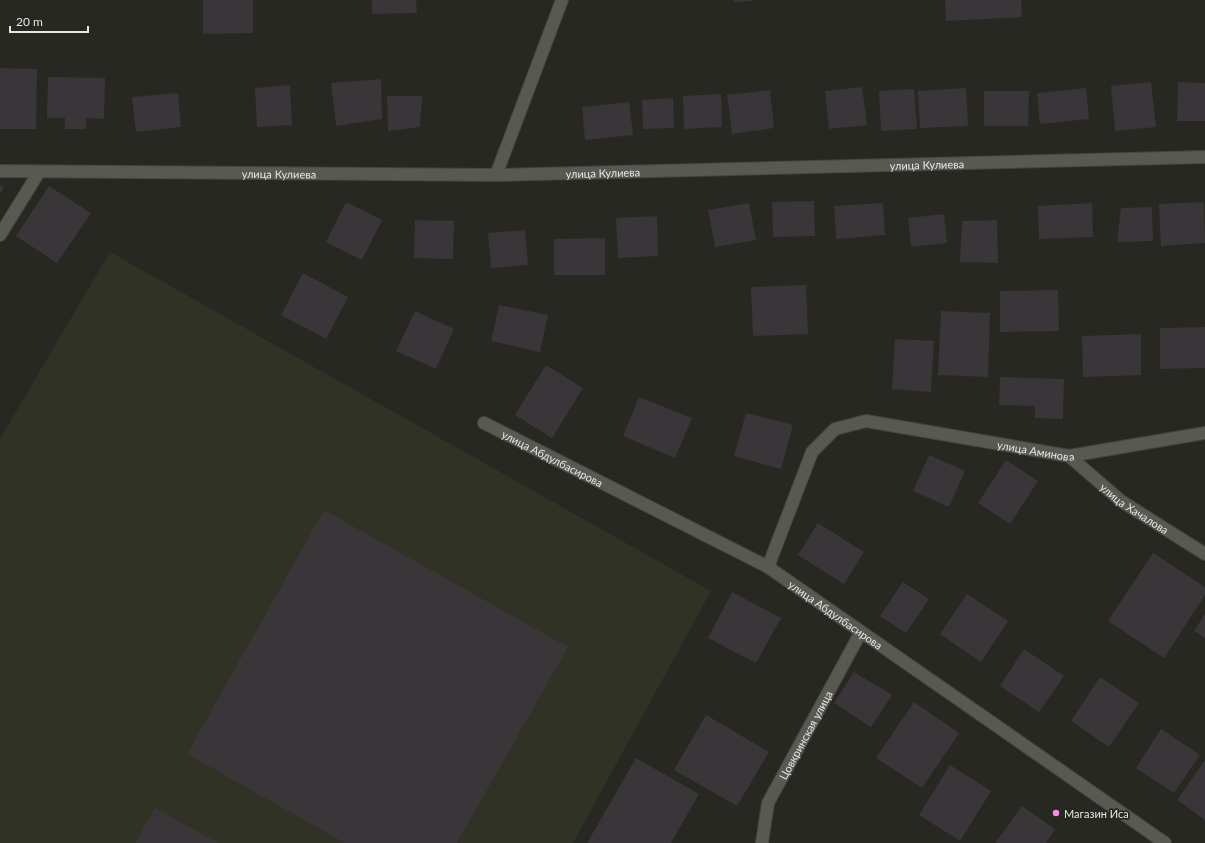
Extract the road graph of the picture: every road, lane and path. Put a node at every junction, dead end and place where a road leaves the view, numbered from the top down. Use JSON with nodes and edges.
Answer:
{"nodes":[{"id":1,"x":562,"y":0,"type":"edge"},
{"id":2,"x":1205,"y":157,"type":"edge"},
{"id":3,"x":0,"y":171,"type":"edge"},
{"id":4,"x":39,"y":172,"type":"junction"},
{"id":5,"x":496,"y":175,"type":"junction"},
{"id":6,"x":0,"y":235,"type":"edge"},
{"id":7,"x":484,"y":423,"type":"dead end"},
{"id":8,"x":1205,"y":433,"type":"edge"},
{"id":9,"x":1069,"y":456,"type":"junction"},
{"id":10,"x":1205,"y":554,"type":"edge"},
{"id":11,"x":768,"y":567,"type":"junction"},
{"id":12,"x":861,"y":632,"type":"junction"},
{"id":13,"x":762,"y":843,"type":"edge"},
{"id":14,"x":1165,"y":843,"type":"edge"}],
"edges":[{"from":1,"to":5,"type":"street"},
{"from":2,"to":5,"type":"street","name":"улица Кулиева"},
{"from":3,"to":4,"type":"street","name":"улица Кулиева"},
{"from":4,"to":5,"type":"street","name":"улица Кулиева"},
{"from":4,"to":6,"type":"street"},
{"from":7,"to":11,"type":"street","name":"улица Абдулбасирова"},
{"from":8,"to":9,"type":"street","name":"улица Аминова"},
{"from":9,"to":10,"type":"street","name":"улица Хачалова"},
{"from":9,"to":11,"type":"street","name":"улица Аминова"},
{"from":11,"to":12,"type":"street","name":"улица Абдулбасирова"},
{"from":12,"to":13,"type":"street","name":"Цовкринская улица"},
{"from":12,"to":14,"type":"street","name":"улица Абдулбасирова"}]}
